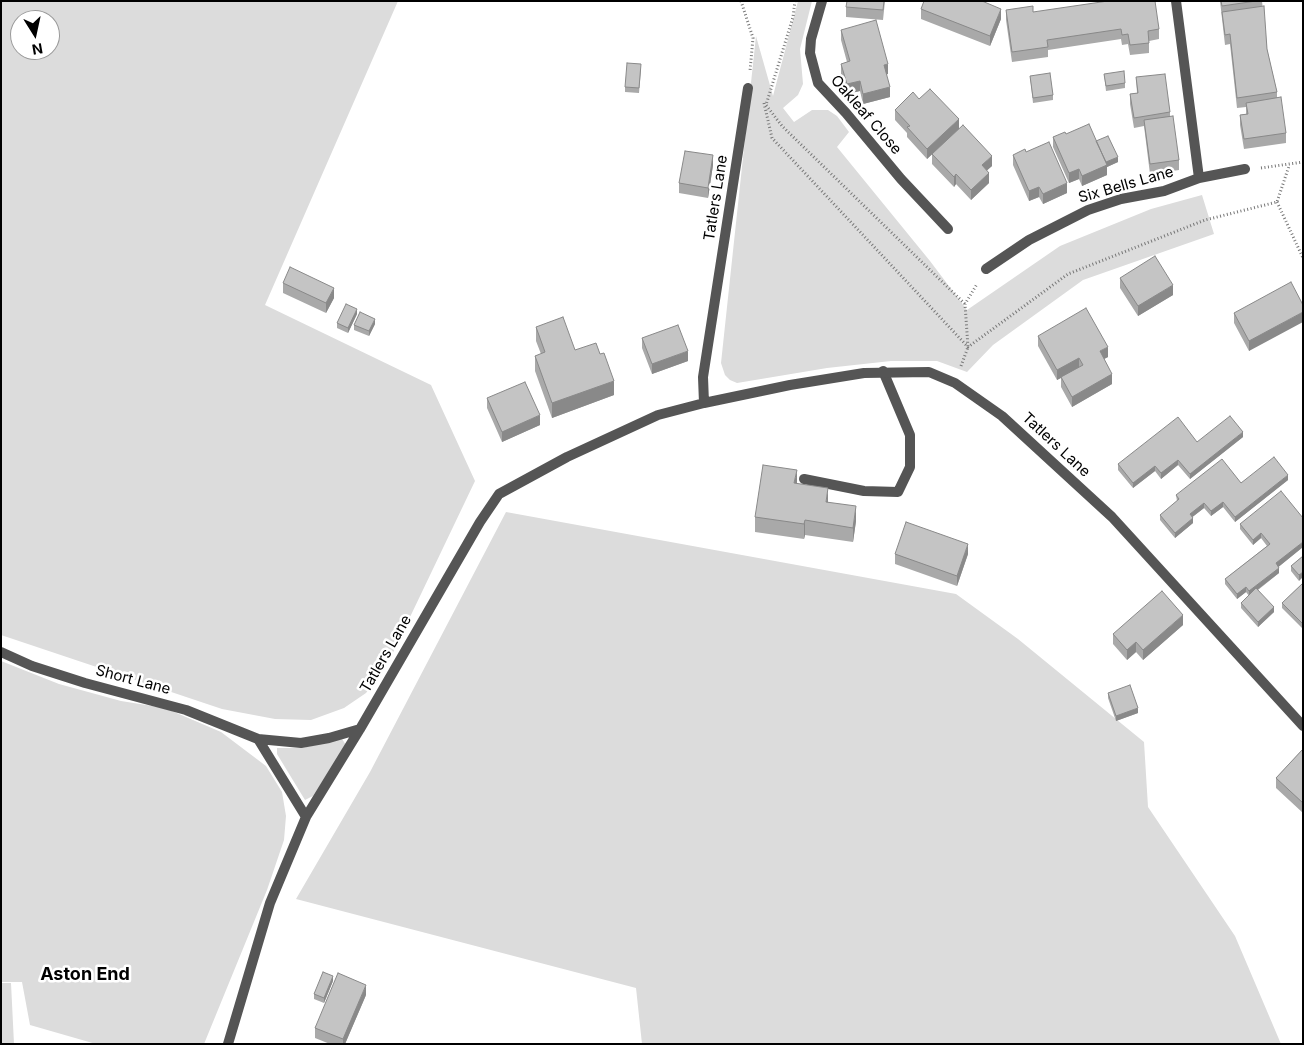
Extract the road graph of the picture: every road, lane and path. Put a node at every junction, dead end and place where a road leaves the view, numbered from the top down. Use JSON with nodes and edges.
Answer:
{"nodes":[{"id":1,"x":742,"y":1,"type":"edge"},
{"id":2,"x":795,"y":1,"type":"edge"},
{"id":3,"x":822,"y":1,"type":"edge"},
{"id":4,"x":1176,"y":1,"type":"edge"},
{"id":5,"x":748,"y":88,"type":"joint"},
{"id":6,"x":1303,"y":162,"type":"edge"},
{"id":7,"x":1244,"y":170,"type":"joint"},
{"id":8,"x":1199,"y":178,"type":"junction"},
{"id":9,"x":1277,"y":202,"type":"dead end"},
{"id":10,"x":948,"y":229,"type":"dead end"},
{"id":11,"x":1303,"y":258,"type":"edge"},
{"id":12,"x":986,"y":269,"type":"joint"},
{"id":13,"x":965,"y":304,"type":"junction"},
{"id":14,"x":968,"y":347,"type":"dead end"},
{"id":15,"x":883,"y":371,"type":"junction"},
{"id":16,"x":704,"y":403,"type":"junction"},
{"id":17,"x":804,"y":479,"type":"dead end"},
{"id":18,"x":1,"y":652,"type":"edge"},
{"id":19,"x":1303,"y":726,"type":"edge"},
{"id":20,"x":360,"y":729,"type":"junction"},
{"id":21,"x":258,"y":738,"type":"junction"},
{"id":22,"x":306,"y":817,"type":"junction"},
{"id":23,"x":229,"y":1044,"type":"edge"}],
"edges":[{"from":1,"to":5,"type":"path"},
{"from":2,"to":13,"type":"path"},
{"from":3,"to":10,"type":"street","name":"Oakleaf Close"},
{"from":4,"to":8,"type":"street"},
{"from":5,"to":16,"type":"street","name":"Tatlers Lane"},
{"from":6,"to":7,"type":"path"},
{"from":7,"to":8,"type":"street","name":"Six Bells Lane"},
{"from":8,"to":12,"type":"street","name":"Six Bells Lane"},
{"from":9,"to":11,"type":"path"},
{"from":12,"to":13,"type":"path"},
{"from":13,"to":14,"type":"path"},
{"from":15,"to":16,"type":"street","name":"Tatlers Lane"},
{"from":15,"to":17,"type":"street"},
{"from":15,"to":19,"type":"street","name":"Tatlers Lane"},
{"from":16,"to":20,"type":"street","name":"Tatlers Lane"},
{"from":18,"to":21,"type":"street","name":"Short Lane"},
{"from":20,"to":21,"type":"street","name":"Short Lane"},
{"from":20,"to":22,"type":"street","name":"Tatlers Lane"},
{"from":21,"to":22,"type":"street"},
{"from":22,"to":23,"type":"street","name":"Tatlers Lane"}]}
